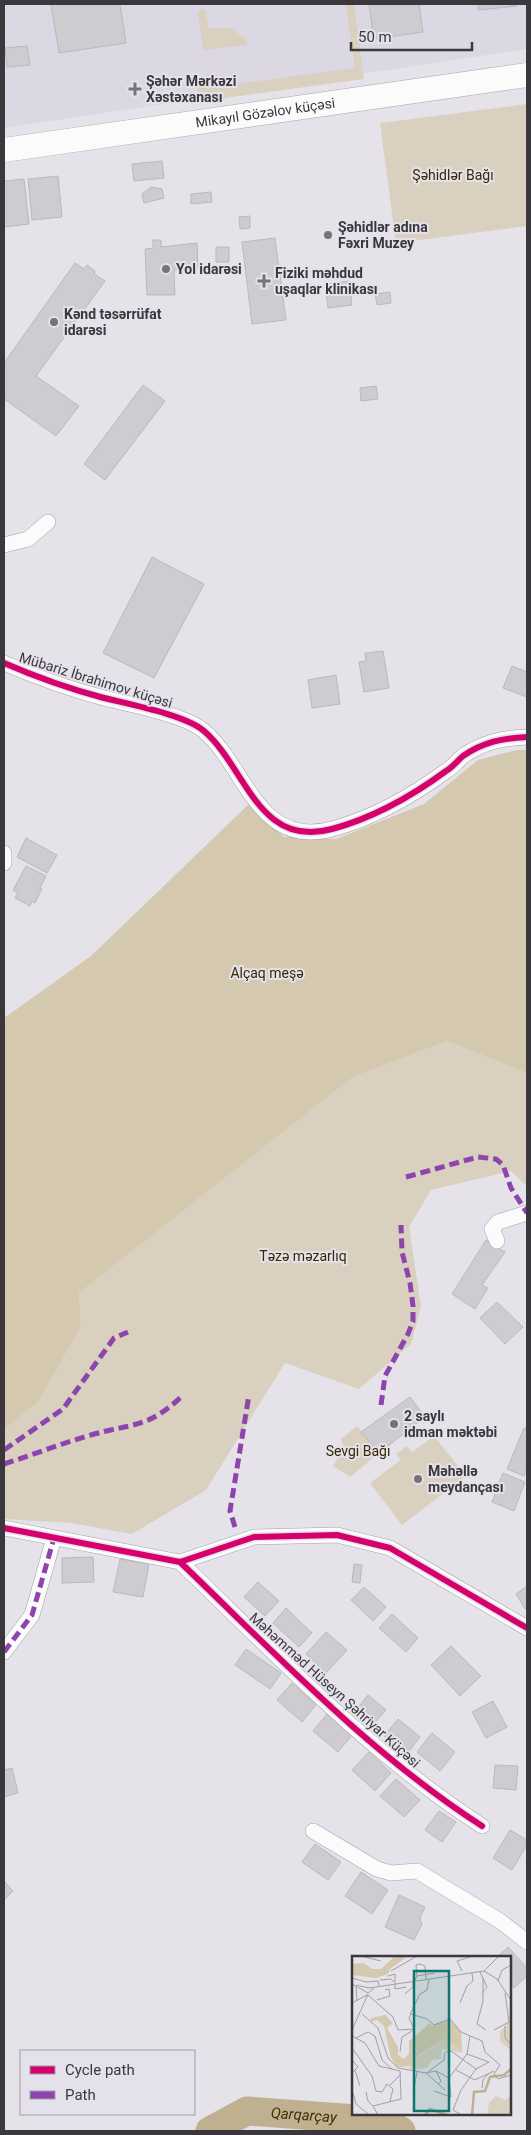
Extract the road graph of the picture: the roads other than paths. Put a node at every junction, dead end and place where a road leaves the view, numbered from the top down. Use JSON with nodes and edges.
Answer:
{"nodes":[{"id":1,"x":527,"y":74,"type":"edge"},
{"id":2,"x":4,"y":150,"type":"edge"},
{"id":3,"x":48,"y":522,"type":"dead end"},
{"id":4,"x":4,"y":545,"type":"edge"},
{"id":5,"x":4,"y":663,"type":"edge"},
{"id":6,"x":527,"y":737,"type":"edge"},
{"id":7,"x":4,"y":853,"type":"edge"},
{"id":8,"x":4,"y":863,"type":"edge"},
{"id":9,"x":527,"y":1213,"type":"edge"},
{"id":10,"x":497,"y":1241,"type":"dead end"},
{"id":11,"x":4,"y":1528,"type":"edge"},
{"id":12,"x":54,"y":1538,"type":"junction"},
{"id":13,"x":180,"y":1562,"type":"junction"},
{"id":14,"x":527,"y":1628,"type":"edge"},
{"id":15,"x":4,"y":1652,"type":"edge"},
{"id":16,"x":482,"y":1826,"type":"dead end"},
{"id":17,"x":313,"y":1831,"type":"dead end"},
{"id":18,"x":527,"y":1942,"type":"edge"}],
"edges":[{"from":1,"to":2,"type":"main road","name":"Mikayıl Gözəlov küçəsi"},
{"from":3,"to":4,"type":"street"},
{"from":5,"to":6,"type":"street","name":"Mübariz İbrahimov küçəsi"},
{"from":7,"to":8,"type":"street"},
{"from":9,"to":10,"type":"street"},
{"from":11,"to":12,"type":"street"},
{"from":12,"to":13,"type":"street"},
{"from":12,"to":15,"type":"street"},
{"from":13,"to":14,"type":"street"},
{"from":13,"to":16,"type":"street","name":"Məhəmməd Hüseyn Şəhriyar Küçəsi"},
{"from":17,"to":18,"type":"street"}]}
